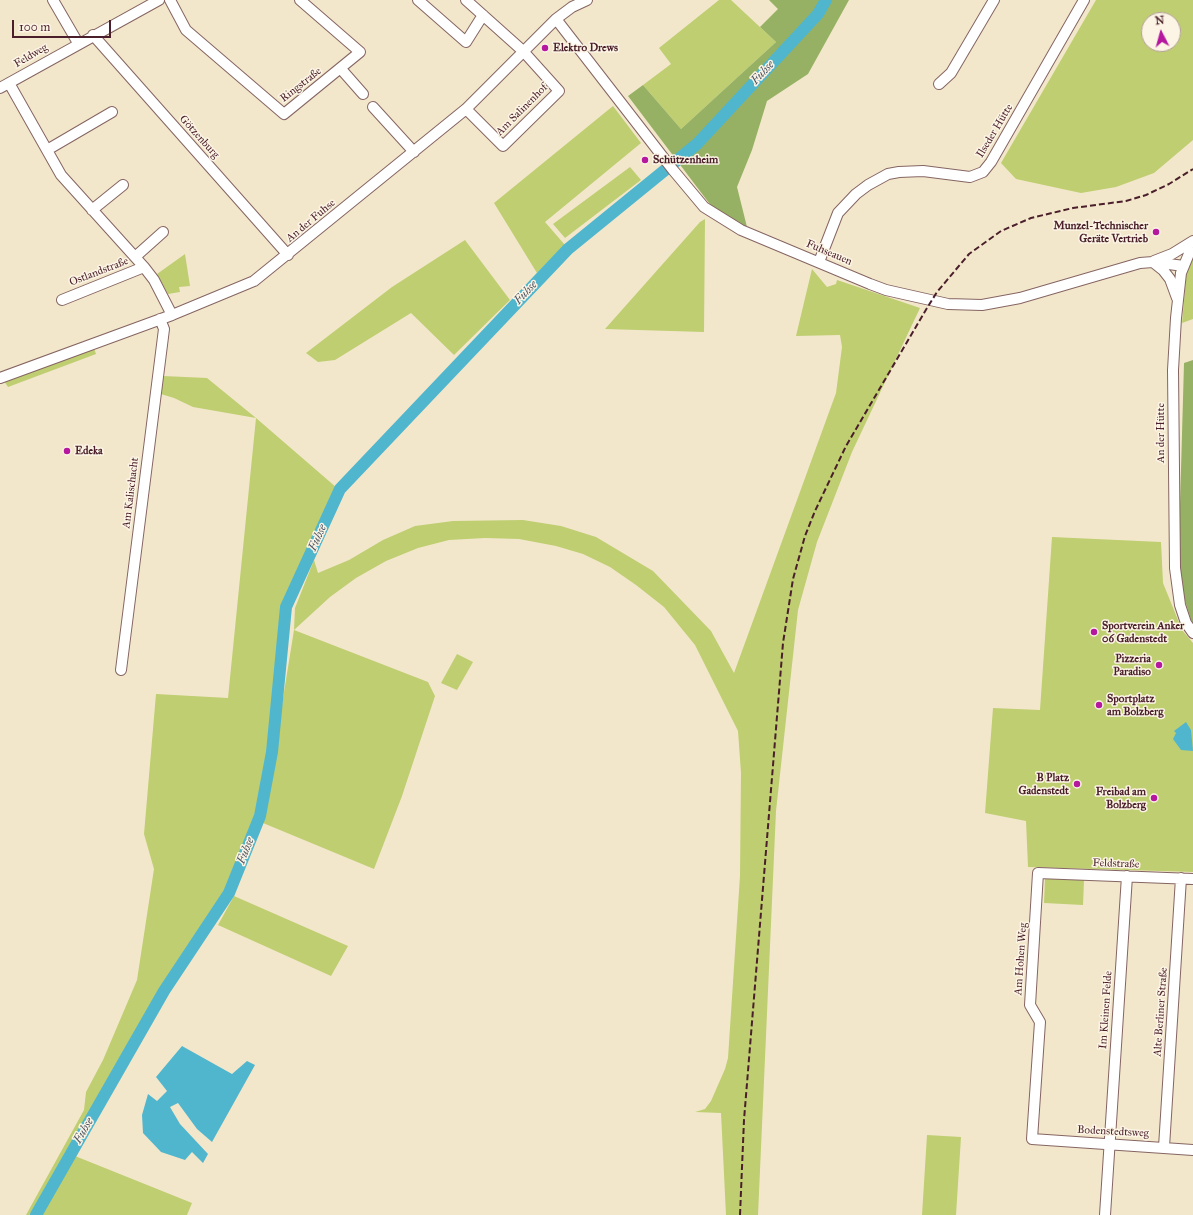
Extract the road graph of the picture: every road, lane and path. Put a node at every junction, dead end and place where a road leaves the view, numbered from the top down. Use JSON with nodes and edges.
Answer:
{"nodes":[{"id":1,"x":53,"y":0,"type":"edge"},
{"id":2,"x":159,"y":0,"type":"edge"},
{"id":3,"x":170,"y":0,"type":"edge"},
{"id":4,"x":300,"y":0,"type":"edge"},
{"id":5,"x":418,"y":0,"type":"edge"},
{"id":6,"x":466,"y":0,"type":"edge"},
{"id":7,"x":586,"y":0,"type":"edge"},
{"id":8,"x":994,"y":0,"type":"edge"},
{"id":9,"x":1084,"y":0,"type":"edge"},
{"id":10,"x":483,"y":16,"type":"junction"},
{"id":11,"x":556,"y":19,"type":"junction"},
{"id":12,"x":93,"y":35,"type":"junction"},
{"id":13,"x":78,"y":43,"type":"junction"},
{"id":14,"x":524,"y":51,"type":"junction"},
{"id":15,"x":341,"y":69,"type":"junction"},
{"id":16,"x":9,"y":83,"type":"junction"},
{"id":17,"x":939,"y":84,"type":"dead end"},
{"id":18,"x":0,"y":88,"type":"edge"},
{"id":19,"x":363,"y":94,"type":"dead end"},
{"id":20,"x":373,"y":107,"type":"dead end"},
{"id":21,"x":466,"y":108,"type":"junction"},
{"id":22,"x":112,"y":112,"type":"dead end"},
{"id":23,"x":47,"y":150,"type":"junction"},
{"id":24,"x":414,"y":152,"type":"junction"},
{"id":25,"x":123,"y":185,"type":"dead end"},
{"id":26,"x":92,"y":210,"type":"junction"},
{"id":27,"x":163,"y":232,"type":"dead end"},
{"id":28,"x":1193,"y":242,"type":"edge"},
{"id":29,"x":288,"y":255,"type":"junction"},
{"id":30,"x":135,"y":257,"type":"junction"},
{"id":31,"x":818,"y":262,"type":"junction"},
{"id":32,"x":1153,"y":262,"type":"junction"},
{"id":33,"x":1184,"y":266,"type":"junction"},
{"id":34,"x":144,"y":268,"type":"junction"},
{"id":35,"x":62,"y":300,"type":"dead end"},
{"id":36,"x":1178,"y":300,"type":"junction"},
{"id":37,"x":172,"y":315,"type":"junction"},
{"id":38,"x":160,"y":320,"type":"junction"},
{"id":39,"x":0,"y":378,"type":"edge"},
{"id":40,"x":1193,"y":633,"type":"edge"},
{"id":41,"x":121,"y":670,"type":"dead end"},
{"id":42,"x":1038,"y":873,"type":"joint"},
{"id":43,"x":1127,"y":876,"type":"junction"},
{"id":44,"x":1181,"y":878,"type":"junction"},
{"id":45,"x":1193,"y":879,"type":"edge"},
{"id":46,"x":1032,"y":1139,"type":"joint"},
{"id":47,"x":1110,"y":1145,"type":"junction"},
{"id":48,"x":1164,"y":1148,"type":"junction"},
{"id":49,"x":1193,"y":1150,"type":"edge"},
{"id":50,"x":1105,"y":1215,"type":"edge"}],
"edges":[{"from":1,"to":13,"type":"street"},
{"from":2,"to":12,"type":"street","name":"Feldweg"},
{"from":3,"to":15,"type":"street","name":"Ringstraße"},
{"from":4,"to":15,"type":"street","name":"Ringstraße"},
{"from":5,"to":10,"type":"street"},
{"from":6,"to":10,"type":"street"},
{"from":7,"to":11,"type":"street","name":"An der Fuhse"},
{"from":8,"to":17,"type":"street"},
{"from":9,"to":31,"type":"street","name":"Ilseder Hütte"},
{"from":10,"to":14,"type":"street"},
{"from":11,"to":14,"type":"street","name":"An der Fuhse"},
{"from":11,"to":31,"type":"street","name":"Fuhseauen"},
{"from":12,"to":13,"type":"street","name":"Feldweg"},
{"from":12,"to":29,"type":"street","name":"Götzenburg"},
{"from":13,"to":16,"type":"street","name":"Feldweg"},
{"from":14,"to":21,"type":"street","name":"An der Fuhse"},
{"from":14,"to":21,"type":"street","name":"Am Salinenhof"},
{"from":15,"to":19,"type":"street"},
{"from":16,"to":18,"type":"street","name":"Feldweg"},
{"from":16,"to":23,"type":"street","name":"Ostlandstraße"},
{"from":20,"to":24,"type":"street"},
{"from":21,"to":24,"type":"street","name":"An der Fuhse"},
{"from":22,"to":23,"type":"street"},
{"from":23,"to":26,"type":"street","name":"Ostlandstraße"},
{"from":24,"to":29,"type":"street","name":"An der Fuhse"},
{"from":25,"to":26,"type":"street"},
{"from":26,"to":30,"type":"street","name":"Ostlandstraße"},
{"from":27,"to":30,"type":"street","name":"Ostlandstraße"},
{"from":28,"to":32,"type":"street"},
{"from":28,"to":33,"type":"street","name":"An der Hütte"},
{"from":29,"to":37,"type":"street","name":"An der Fuhse"},
{"from":30,"to":34,"type":"street","name":"Ostlandstraße"},
{"from":31,"to":32,"type":"street","name":"Fuhseauen"},
{"from":32,"to":33,"type":"street","name":"Fuhseauen"},
{"from":32,"to":36,"type":"street"},
{"from":33,"to":36,"type":"street","name":"An der Hütte"},
{"from":34,"to":35,"type":"street","name":"Ostlandstraße"},
{"from":34,"to":37,"type":"street","name":"Ostlandstraße"},
{"from":36,"to":40,"type":"street","name":"An der Hütte"},
{"from":37,"to":38,"type":"street","name":"An der Fuhse"},
{"from":38,"to":39,"type":"street","name":"An der Fuhse"},
{"from":38,"to":41,"type":"street","name":"Am Kalischacht"},
{"from":42,"to":43,"type":"street","name":"Feldstraße"},
{"from":42,"to":46,"type":"street","name":"Am Hohen Weg"},
{"from":43,"to":44,"type":"street","name":"Feldstraße"},
{"from":43,"to":47,"type":"street","name":"Im Kleinen Felde"},
{"from":44,"to":45,"type":"street","name":"Feldstraße"},
{"from":44,"to":48,"type":"street","name":"Alte Berliner Straße"},
{"from":46,"to":47,"type":"street","name":"Bodenstedtsweg"},
{"from":47,"to":48,"type":"street","name":"Bodenstedtsweg"},
{"from":47,"to":50,"type":"street","name":"Im Kleinen Felde"},
{"from":48,"to":49,"type":"street","name":"Bodenstedtsweg"}]}
